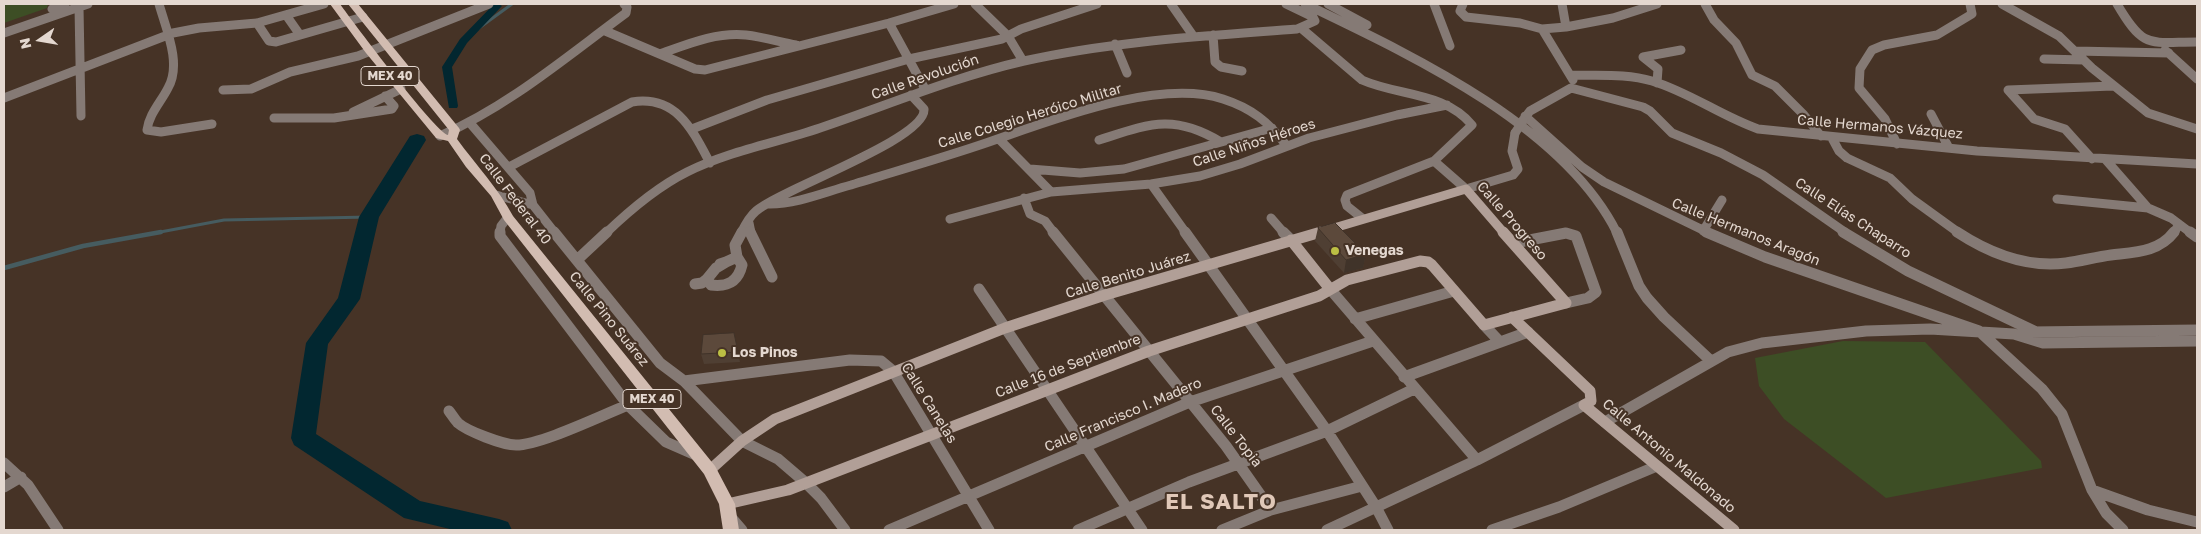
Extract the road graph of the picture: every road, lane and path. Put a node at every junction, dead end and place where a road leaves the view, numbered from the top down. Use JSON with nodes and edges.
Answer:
{"nodes":[{"id":1,"x":65,"y":4,"type":"edge"},
{"id":2,"x":88,"y":4,"type":"edge"},
{"id":3,"x":159,"y":4,"type":"edge"},
{"id":4,"x":324,"y":4,"type":"edge"},
{"id":5,"x":335,"y":4,"type":"edge"},
{"id":6,"x":353,"y":4,"type":"edge"},
{"id":7,"x":487,"y":4,"type":"edge"},
{"id":8,"x":624,"y":4,"type":"edge"},
{"id":9,"x":954,"y":4,"type":"edge"},
{"id":10,"x":975,"y":4,"type":"edge"},
{"id":11,"x":1097,"y":4,"type":"edge"},
{"id":12,"x":1171,"y":4,"type":"edge"},
{"id":13,"x":1286,"y":4,"type":"edge"},
{"id":14,"x":1305,"y":4,"type":"edge"},
{"id":15,"x":1330,"y":4,"type":"edge"},
{"id":16,"x":1434,"y":4,"type":"edge"},
{"id":17,"x":1463,"y":4,"type":"edge"},
{"id":18,"x":1562,"y":4,"type":"edge"},
{"id":19,"x":1657,"y":4,"type":"edge"},
{"id":20,"x":1705,"y":4,"type":"edge"},
{"id":21,"x":1970,"y":4,"type":"edge"},
{"id":22,"x":2002,"y":4,"type":"edge"},
{"id":23,"x":2117,"y":4,"type":"edge"},
{"id":24,"x":79,"y":7,"type":"junction"},
{"id":25,"x":52,"y":10,"type":"dead end"},
{"id":26,"x":286,"y":15,"type":"junction"},
{"id":27,"x":363,"y":17,"type":"junction"},
{"id":28,"x":348,"y":21,"type":"junction"},
{"id":29,"x":257,"y":23,"type":"junction"},
{"id":30,"x":889,"y":23,"type":"junction"},
{"id":31,"x":1367,"y":25,"type":"dead end"},
{"id":32,"x":1566,"y":27,"type":"junction"},
{"id":33,"x":1301,"y":28,"type":"junction"},
{"id":34,"x":1542,"y":29,"type":"junction"},
{"id":35,"x":603,"y":30,"type":"junction"},
{"id":36,"x":4,"y":33,"type":"edge"},
{"id":37,"x":167,"y":35,"type":"junction"},
{"id":38,"x":300,"y":35,"type":"junction"},
{"id":39,"x":1213,"y":35,"type":"junction"},
{"id":40,"x":1008,"y":36,"type":"junction"},
{"id":41,"x":1194,"y":37,"type":"junction"},
{"id":42,"x":2157,"y":42,"type":"junction"},
{"id":43,"x":2197,"y":42,"type":"edge"},
{"id":44,"x":1115,"y":44,"type":"junction"},
{"id":45,"x":799,"y":45,"type":"junction"},
{"id":46,"x":387,"y":46,"type":"junction"},
{"id":47,"x":1450,"y":46,"type":"dead end"},
{"id":48,"x":1681,"y":50,"type":"dead end"},
{"id":49,"x":370,"y":51,"type":"junction"},
{"id":50,"x":2075,"y":51,"type":"junction"},
{"id":51,"x":2169,"y":53,"type":"junction"},
{"id":52,"x":660,"y":54,"type":"junction"},
{"id":53,"x":909,"y":59,"type":"junction"},
{"id":54,"x":2044,"y":59,"type":"dead end"},
{"id":55,"x":2084,"y":60,"type":"junction"},
{"id":56,"x":1023,"y":61,"type":"junction"},
{"id":57,"x":81,"y":68,"type":"junction"},
{"id":58,"x":1242,"y":71,"type":"dead end"},
{"id":59,"x":1127,"y":74,"type":"dead end"},
{"id":60,"x":1570,"y":75,"type":"junction"},
{"id":61,"x":2197,"y":79,"type":"edge"},
{"id":62,"x":1657,"y":83,"type":"junction"},
{"id":63,"x":2113,"y":86,"type":"junction"},
{"id":64,"x":1571,"y":88,"type":"junction"},
{"id":65,"x":401,"y":89,"type":"junction"},
{"id":66,"x":926,"y":89,"type":"junction"},
{"id":67,"x":223,"y":90,"type":"dead end"},
{"id":68,"x":911,"y":94,"type":"junction"},
{"id":69,"x":385,"y":96,"type":"junction"},
{"id":70,"x":4,"y":98,"type":"edge"},
{"id":71,"x":1448,"y":105,"type":"junction"},
{"id":72,"x":1931,"y":114,"type":"dead end"},
{"id":73,"x":81,"y":116,"type":"dead end"},
{"id":74,"x":343,"y":117,"type":"junction"},
{"id":75,"x":274,"y":118,"type":"dead end"},
{"id":76,"x":1524,"y":118,"type":"junction"},
{"id":77,"x":470,"y":123,"type":"junction"},
{"id":78,"x":212,"y":124,"type":"dead end"},
{"id":79,"x":1272,"y":128,"type":"junction"},
{"id":80,"x":692,"y":129,"type":"junction"},
{"id":81,"x":2197,"y":129,"type":"edge"},
{"id":82,"x":453,"y":134,"type":"junction"},
{"id":83,"x":1821,"y":136,"type":"junction"},
{"id":84,"x":1832,"y":138,"type":"junction"},
{"id":85,"x":998,"y":139,"type":"junction"},
{"id":86,"x":1099,"y":140,"type":"dead end"},
{"id":87,"x":1221,"y":142,"type":"junction"},
{"id":88,"x":1897,"y":144,"type":"junction"},
{"id":89,"x":1286,"y":145,"type":"junction"},
{"id":90,"x":1949,"y":148,"type":"junction"},
{"id":91,"x":2092,"y":159,"type":"junction"},
{"id":92,"x":2106,"y":160,"type":"junction"},
{"id":93,"x":1434,"y":161,"type":"junction"},
{"id":94,"x":710,"y":163,"type":"junction"},
{"id":95,"x":2197,"y":164,"type":"edge"},
{"id":96,"x":509,"y":167,"type":"junction"},
{"id":97,"x":1030,"y":169,"type":"junction"},
{"id":98,"x":1151,"y":184,"type":"junction"},
{"id":99,"x":1466,"y":189,"type":"junction"},
{"id":100,"x":1051,"y":192,"type":"junction"},
{"id":101,"x":496,"y":195,"type":"junction"},
{"id":102,"x":1024,"y":198,"type":"junction"},
{"id":103,"x":2057,"y":199,"type":"dead end"},
{"id":104,"x":1722,"y":200,"type":"dead end"},
{"id":105,"x":770,"y":204,"type":"junction"},
{"id":106,"x":533,"y":205,"type":"junction"},
{"id":107,"x":2148,"y":208,"type":"junction"},
{"id":108,"x":508,"y":217,"type":"junction"},
{"id":109,"x":1271,"y":218,"type":"dead end"},
{"id":110,"x":1362,"y":218,"type":"junction"},
{"id":111,"x":950,"y":219,"type":"dead end"},
{"id":112,"x":749,"y":223,"type":"junction"},
{"id":113,"x":2179,"y":224,"type":"junction"},
{"id":114,"x":1703,"y":231,"type":"junction"},
{"id":115,"x":2197,"y":238,"type":"edge"},
{"id":116,"x":1291,"y":240,"type":"junction"},
{"id":117,"x":1514,"y":243,"type":"junction"},
{"id":118,"x":737,"y":257,"type":"junction"},
{"id":119,"x":577,"y":260,"type":"junction"},
{"id":120,"x":1209,"y":264,"type":"junction"},
{"id":121,"x":555,"y":277,"type":"joint"},
{"id":122,"x":772,"y":277,"type":"dead end"},
{"id":123,"x":707,"y":279,"type":"junction"},
{"id":124,"x":695,"y":284,"type":"dead end"},
{"id":125,"x":979,"y":289,"type":"dead end"},
{"id":126,"x":1330,"y":289,"type":"junction"},
{"id":127,"x":1454,"y":291,"type":"junction"},
{"id":128,"x":1105,"y":295,"type":"junction"},
{"id":129,"x":1566,"y":303,"type":"junction"},
{"id":130,"x":1512,"y":317,"type":"junction"},
{"id":131,"x":1248,"y":318,"type":"junction"},
{"id":132,"x":1355,"y":319,"type":"junction"},
{"id":133,"x":1484,"y":325,"type":"junction"},
{"id":134,"x":1005,"y":328,"type":"junction"},
{"id":135,"x":2197,"y":330,"type":"edge"},
{"id":136,"x":1979,"y":331,"type":"junction"},
{"id":137,"x":2034,"y":331,"type":"junction"},
{"id":138,"x":1528,"y":332,"type":"junction"},
{"id":139,"x":2014,"y":334,"type":"junction"},
{"id":140,"x":1373,"y":341,"type":"junction"},
{"id":141,"x":2197,"y":341,"type":"edge"},
{"id":142,"x":1500,"y":342,"type":"junction"},
{"id":143,"x":2043,"y":342,"type":"junction"},
{"id":144,"x":1149,"y":351,"type":"junction"},
{"id":145,"x":1711,"y":361,"type":"junction"},
{"id":146,"x":1284,"y":369,"type":"junction"},
{"id":147,"x":893,"y":371,"type":"junction"},
{"id":148,"x":1404,"y":377,"type":"junction"},
{"id":149,"x":684,"y":381,"type":"junction"},
{"id":150,"x":1414,"y":388,"type":"junction"},
{"id":151,"x":1046,"y":390,"type":"junction"},
{"id":152,"x":1190,"y":402,"type":"junction"},
{"id":153,"x":628,"y":405,"type":"junction"},
{"id":154,"x":1584,"y":405,"type":"junction"},
{"id":155,"x":449,"y":411,"type":"dead end"},
{"id":156,"x":1605,"y":422,"type":"junction"},
{"id":157,"x":1327,"y":431,"type":"junction"},
{"id":158,"x":931,"y":435,"type":"junction"},
{"id":159,"x":742,"y":441,"type":"junction"},
{"id":160,"x":1084,"y":446,"type":"junction"},
{"id":161,"x":698,"y":456,"type":"junction"},
{"id":162,"x":1477,"y":460,"type":"junction"},
{"id":163,"x":4,"y":463,"type":"edge"},
{"id":164,"x":1239,"y":463,"type":"junction"},
{"id":165,"x":1657,"y":466,"type":"junction"},
{"id":166,"x":710,"y":470,"type":"junction"},
{"id":167,"x":21,"y":477,"type":"junction"},
{"id":168,"x":806,"y":483,"type":"junction"},
{"id":169,"x":1362,"y":486,"type":"junction"},
{"id":170,"x":4,"y":487,"type":"edge"},
{"id":171,"x":2092,"y":490,"type":"junction"},
{"id":172,"x":969,"y":496,"type":"junction"},
{"id":173,"x":1376,"y":507,"type":"junction"},
{"id":174,"x":1127,"y":509,"type":"junction"},
{"id":175,"x":1271,"y":510,"type":"junction"},
{"id":176,"x":729,"y":517,"type":"edge"},
{"id":177,"x":2197,"y":522,"type":"edge"},
{"id":178,"x":58,"y":530,"type":"edge"},
{"id":179,"x":742,"y":530,"type":"edge"},
{"id":180,"x":845,"y":530,"type":"edge"},
{"id":181,"x":889,"y":530,"type":"edge"},
{"id":182,"x":989,"y":530,"type":"edge"},
{"id":183,"x":1078,"y":530,"type":"edge"},
{"id":184,"x":1142,"y":530,"type":"edge"},
{"id":185,"x":1222,"y":530,"type":"edge"},
{"id":186,"x":1327,"y":530,"type":"edge"},
{"id":187,"x":1388,"y":530,"type":"edge"},
{"id":188,"x":1492,"y":530,"type":"edge"},
{"id":189,"x":1734,"y":530,"type":"edge"},
{"id":190,"x":2123,"y":530,"type":"edge"}],
"edges":[{"from":1,"to":25,"type":"street"},
{"from":2,"to":24,"type":"street"},
{"from":3,"to":37,"type":"street"},
{"from":4,"to":26,"type":"street"},
{"from":5,"to":28,"type":"main road","number":"MEX 40"},
{"from":6,"to":27,"type":"main road","name":"Calle Federal 40","number":"MEX 40"},
{"from":7,"to":46,"type":"street"},
{"from":8,"to":35,"type":"street"},
{"from":9,"to":30,"type":"street"},
{"from":10,"to":40,"type":"street"},
{"from":11,"to":40,"type":"street"},
{"from":12,"to":41,"type":"street"},
{"from":13,"to":33,"type":"street"},
{"from":14,"to":145,"type":"street"},
{"from":15,"to":31,"type":"street"},
{"from":16,"to":47,"type":"street"},
{"from":17,"to":34,"type":"street"},
{"from":18,"to":32,"type":"street"},
{"from":19,"to":32,"type":"street"},
{"from":20,"to":83,"type":"street"},
{"from":21,"to":88,"type":"street"},
{"from":22,"to":50,"type":"street"},
{"from":23,"to":42,"type":"street"},
{"from":24,"to":36,"type":"street"},
{"from":24,"to":57,"type":"street"},
{"from":26,"to":29,"type":"street"},
{"from":26,"to":38,"type":"street"},
{"from":27,"to":28,"type":"street"},
{"from":27,"to":46,"type":"main road","name":"Calle Federal 40","number":"MEX 40"},
{"from":28,"to":38,"type":"street"},
{"from":28,"to":49,"type":"main road","number":"MEX 40"},
{"from":29,"to":37,"type":"street"},
{"from":29,"to":38,"type":"street"},
{"from":30,"to":45,"type":"street"},
{"from":30,"to":53,"type":"street"},
{"from":32,"to":34,"type":"street"},
{"from":33,"to":39,"type":"street","name":"Calle Revolución"},
{"from":33,"to":71,"type":"street"},
{"from":34,"to":60,"type":"street"},
{"from":35,"to":52,"type":"street"},
{"from":35,"to":77,"type":"street"},
{"from":37,"to":57,"type":"street"},
{"from":37,"to":78,"type":"street"},
{"from":39,"to":41,"type":"street","name":"Calle Revolución"},
{"from":39,"to":58,"type":"street"},
{"from":40,"to":53,"type":"street"},
{"from":40,"to":56,"type":"street"},
{"from":41,"to":44,"type":"street","name":"Calle Revolución"},
{"from":42,"to":43,"type":"street"},
{"from":42,"to":51,"type":"street"},
{"from":44,"to":56,"type":"street","name":"Calle Revolución"},
{"from":44,"to":59,"type":"street"},
{"from":45,"to":52,"type":"street"},
{"from":45,"to":52,"type":"street"},
{"from":46,"to":49,"type":"street"},
{"from":46,"to":82,"type":"main road","name":"Calle Federal 40","number":"MEX 40"},
{"from":48,"to":62,"type":"street"},
{"from":49,"to":65,"type":"main road","number":"MEX 40"},
{"from":49,"to":67,"type":"street"},
{"from":50,"to":51,"type":"street"},
{"from":50,"to":55,"type":"street"},
{"from":51,"to":61,"type":"street"},
{"from":53,"to":66,"type":"street"},
{"from":53,"to":80,"type":"street"},
{"from":54,"to":55,"type":"street"},
{"from":55,"to":63,"type":"street"},
{"from":56,"to":66,"type":"street","name":"Calle Revolución"},
{"from":57,"to":70,"type":"street"},
{"from":57,"to":73,"type":"street"},
{"from":60,"to":62,"type":"street","name":"Calle Hermanos Vázquez"},
{"from":60,"to":64,"type":"street"},
{"from":62,"to":83,"type":"street","name":"Calle Hermanos Vázquez"},
{"from":63,"to":81,"type":"street"},
{"from":63,"to":91,"type":"street"},
{"from":64,"to":76,"type":"street"},
{"from":64,"to":137,"type":"street","name":"Calle Elías Chaparro"},
{"from":65,"to":69,"type":"street"},
{"from":65,"to":82,"type":"main road","number":"MEX 40"},
{"from":66,"to":68,"type":"street","name":"Calle Revolución"},
{"from":68,"to":94,"type":"street","name":"Calle Revolución"},
{"from":68,"to":105,"type":"street"},
{"from":69,"to":74,"type":"street"},
{"from":69,"to":74,"type":"street"},
{"from":71,"to":89,"type":"street","name":"Calle Niños Héroes"},
{"from":71,"to":93,"type":"street"},
{"from":72,"to":90,"type":"street"},
{"from":74,"to":75,"type":"street"},
{"from":76,"to":99,"type":"street","name":"Calle Benito Juárez","bridge":true},
{"from":76,"to":114,"type":"street","name":"Calle Hermanos Aragón"},
{"from":77,"to":82,"type":"street"},
{"from":77,"to":96,"type":"street"},
{"from":79,"to":85,"type":"street","name":"Calle Colegio Heróico Militar"},
{"from":79,"to":87,"type":"street"},
{"from":79,"to":89,"type":"street","name":"Calle Colegio Heróico Militar"},
{"from":80,"to":94,"type":"street"},
{"from":80,"to":96,"type":"street"},
{"from":82,"to":101,"type":"main road","name":"Calle Federal 40","number":"MEX 40"},
{"from":83,"to":84,"type":"street","name":"Calle Hermanos Vázquez"},
{"from":84,"to":88,"type":"street","name":"Calle Hermanos Vázquez"},
{"from":84,"to":113,"type":"street"},
{"from":85,"to":97,"type":"street"},
{"from":85,"to":105,"type":"street","name":"Calle Colegio Heróico Militar"},
{"from":86,"to":87,"type":"street"},
{"from":87,"to":97,"type":"street"},
{"from":88,"to":90,"type":"street","name":"Calle Hermanos Vázquez"},
{"from":89,"to":98,"type":"street","name":"Calle Niños Héroes"},
{"from":90,"to":91,"type":"street","name":"Calle Hermanos Vázquez"},
{"from":91,"to":92,"type":"street","name":"Calle Hermanos Vázquez"},
{"from":92,"to":95,"type":"street","name":"Calle Hermanos Vázquez"},
{"from":92,"to":107,"type":"street"},
{"from":93,"to":99,"type":"street","name":"Calle Progreso"},
{"from":93,"to":110,"type":"street"},
{"from":94,"to":119,"type":"street","name":"Calle Revolución"},
{"from":96,"to":106,"type":"street"},
{"from":97,"to":100,"type":"street"},
{"from":98,"to":100,"type":"street","name":"Calle Niños Héroes"},
{"from":98,"to":120,"type":"street"},
{"from":99,"to":110,"type":"street","name":"Calle Benito Juárez"},
{"from":99,"to":117,"type":"street","name":"Calle Progreso"},
{"from":100,"to":102,"type":"street","name":"Calle Niños Héroes"},
{"from":101,"to":106,"type":"street"},
{"from":101,"to":108,"type":"main road","name":"Calle Federal 40","number":"MEX 40"},
{"from":102,"to":111,"type":"street","name":"Calle Niños Héroes"},
{"from":102,"to":128,"type":"street","name":"Calle Topia"},
{"from":103,"to":107,"type":"street"},
{"from":104,"to":114,"type":"street"},
{"from":105,"to":112,"type":"street"},
{"from":106,"to":119,"type":"street"},
{"from":107,"to":113,"type":"street"},
{"from":108,"to":121,"type":"main road","name":"Calle Federal 40","number":"MEX 40"},
{"from":108,"to":153,"type":"street"},
{"from":109,"to":116,"type":"street"},
{"from":110,"to":116,"type":"street","name":"Calle Benito Juárez"},
{"from":112,"to":118,"type":"street"},
{"from":112,"to":122,"type":"street"},
{"from":113,"to":115,"type":"street"},
{"from":114,"to":136,"type":"street","name":"Calle Hermanos Aragón"},
{"from":116,"to":120,"type":"street","name":"Calle Benito Juárez"},
{"from":116,"to":126,"type":"street"},
{"from":117,"to":129,"type":"street","name":"Calle Progreso"},
{"from":117,"to":129,"type":"street"},
{"from":118,"to":123,"type":"street"},
{"from":118,"to":123,"type":"street"},
{"from":119,"to":149,"type":"street"},
{"from":120,"to":128,"type":"street","name":"Calle Benito Juárez"},
{"from":120,"to":131,"type":"street"},
{"from":121,"to":161,"type":"main road","name":"Calle Pino Suárez","number":"MEX 40"},
{"from":123,"to":124,"type":"street"},
{"from":125,"to":134,"type":"street"},
{"from":126,"to":127,"type":"street","name":"Calle 16 de Septiembre"},
{"from":126,"to":131,"type":"street","name":"Calle 16 de Septiembre"},
{"from":126,"to":132,"type":"street"},
{"from":127,"to":132,"type":"street"},
{"from":127,"to":133,"type":"street"},
{"from":128,"to":134,"type":"street","name":"Calle Benito Juárez"},
{"from":128,"to":144,"type":"street","name":"Calle Topia"},
{"from":129,"to":130,"type":"street"},
{"from":130,"to":133,"type":"street"},
{"from":130,"to":138,"type":"street"},
{"from":131,"to":144,"type":"street","name":"Calle 16 de Septiembre"},
{"from":131,"to":146,"type":"street"},
{"from":132,"to":140,"type":"street"},
{"from":133,"to":142,"type":"street"},
{"from":134,"to":147,"type":"street","name":"Calle Benito Juárez"},
{"from":134,"to":151,"type":"street"},
{"from":135,"to":137,"type":"street"},
{"from":136,"to":139,"type":"street"},
{"from":136,"to":145,"type":"street"},
{"from":136,"to":171,"type":"street"},
{"from":137,"to":139,"type":"street"},
{"from":137,"to":143,"type":"street","name":"Calle Elías Chaparro"},
{"from":138,"to":142,"type":"street"},
{"from":138,"to":154,"type":"street"},
{"from":139,"to":143,"type":"street"},
{"from":140,"to":146,"type":"street","name":"Calle Francisco I. Madero"},
{"from":140,"to":148,"type":"street"},
{"from":141,"to":143,"type":"street"},
{"from":142,"to":148,"type":"street"},
{"from":144,"to":151,"type":"street","name":"Calle 16 de Septiembre"},
{"from":144,"to":152,"type":"street","name":"Calle Topia"},
{"from":145,"to":156,"type":"street"},
{"from":146,"to":152,"type":"street","name":"Calle Francisco I. Madero"},
{"from":146,"to":157,"type":"street"},
{"from":147,"to":149,"type":"street","name":"Calle Canelas"},
{"from":147,"to":158,"type":"street","name":"Calle Canelas"},
{"from":147,"to":159,"type":"street","name":"Calle Benito Juárez"},
{"from":148,"to":150,"type":"street"},
{"from":149,"to":159,"type":"street"},
{"from":150,"to":157,"type":"street"},
{"from":150,"to":162,"type":"street"},
{"from":151,"to":158,"type":"street","name":"Calle 16 de Septiembre"},
{"from":151,"to":160,"type":"street"},
{"from":152,"to":160,"type":"street","name":"Calle Francisco I. Madero"},
{"from":152,"to":164,"type":"street","name":"Calle Topia"},
{"from":153,"to":155,"type":"street"},
{"from":153,"to":161,"type":"street"},
{"from":154,"to":156,"type":"street","name":"Calle Antonio Maldonado"},
{"from":154,"to":162,"type":"street"},
{"from":156,"to":165,"type":"street","name":"Calle Antonio Maldonado"},
{"from":157,"to":164,"type":"street"},
{"from":157,"to":169,"type":"street"},
{"from":158,"to":168,"type":"street","name":"Calle 16 de Septiembre"},
{"from":158,"to":172,"type":"street","name":"Calle Canelas"},
{"from":159,"to":166,"type":"street","name":"Calle Benito Juárez"},
{"from":159,"to":168,"type":"street"},
{"from":160,"to":172,"type":"street","name":"Calle Francisco I. Madero"},
{"from":160,"to":174,"type":"street"},
{"from":161,"to":166,"type":"main road","name":"Calle Pino Suárez","number":"MEX 40"},
{"from":162,"to":173,"type":"street"},
{"from":163,"to":167,"type":"street"},
{"from":164,"to":174,"type":"street"},
{"from":164,"to":175,"type":"street","name":"Calle Topia"},
{"from":165,"to":188,"type":"street"},
{"from":165,"to":189,"type":"street","name":"Calle Antonio Maldonado"},
{"from":166,"to":176,"type":"main road","name":"Calle Pino Suárez","number":"MEX 40"},
{"from":167,"to":170,"type":"street"},
{"from":167,"to":178,"type":"street"},
{"from":168,"to":176,"type":"street","name":"Calle 16 de Septiembre"},
{"from":168,"to":180,"type":"street"},
{"from":169,"to":173,"type":"street"},
{"from":169,"to":175,"type":"street"},
{"from":171,"to":177,"type":"street"},
{"from":171,"to":190,"type":"street"},
{"from":172,"to":181,"type":"street","name":"Calle Francisco I. Madero"},
{"from":172,"to":182,"type":"street","name":"Calle Canelas"},
{"from":173,"to":186,"type":"street"},
{"from":173,"to":187,"type":"street"},
{"from":174,"to":183,"type":"street"},
{"from":174,"to":184,"type":"street"},
{"from":175,"to":185,"type":"street"},
{"from":176,"to":179,"type":"street"}]}
